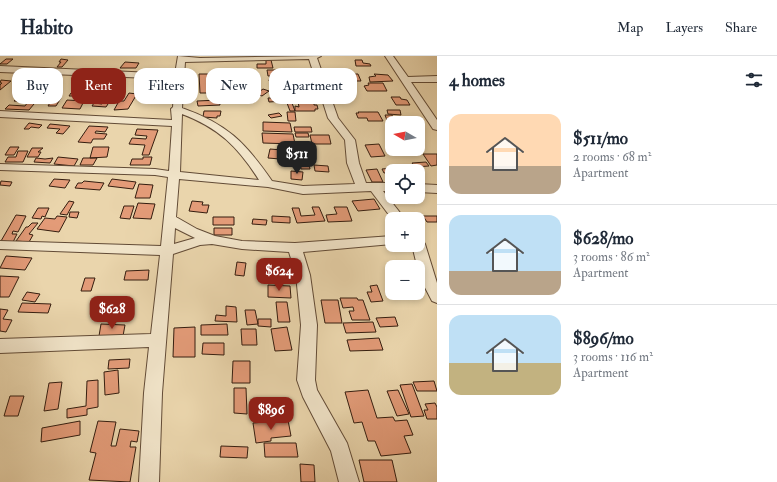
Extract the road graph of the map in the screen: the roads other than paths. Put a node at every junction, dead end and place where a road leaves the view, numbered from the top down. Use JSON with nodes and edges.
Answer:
{"nodes":[{"id":1,"x":313,"y":56,"type":"edge"},
{"id":2,"x":317,"y":56,"type":"edge"},
{"id":3,"x":390,"y":56,"type":"edge"},
{"id":4,"x":182,"y":57,"type":"edge"},
{"id":5,"x":263,"y":57,"type":"edge"},
{"id":6,"x":180,"y":68,"type":"edge"},
{"id":7,"x":0,"y":69,"type":"edge"},
{"id":8,"x":134,"y":75,"type":"edge"},
{"id":9,"x":437,"y":78,"type":"edge"},
{"id":10,"x":405,"y":80,"type":"junction"},
{"id":11,"x":177,"y":104,"type":"edge"},
{"id":12,"x":434,"y":112,"type":"edge"},
{"id":13,"x":0,"y":114,"type":"edge"},
{"id":14,"x":176,"y":116,"type":"junction"},
{"id":15,"x":437,"y":127,"type":"edge"},
{"id":16,"x":0,"y":167,"type":"edge"},
{"id":17,"x":174,"y":176,"type":"junction"},
{"id":18,"x":268,"y":184,"type":"junction"},
{"id":19,"x":368,"y":187,"type":"junction"},
{"id":20,"x":385,"y":188,"type":"edge"},
{"id":21,"x":425,"y":188,"type":"edge"},
{"id":22,"x":437,"y":189,"type":"edge"},
{"id":23,"x":392,"y":212,"type":"edge"},
{"id":24,"x":170,"y":219,"type":"junction"},
{"id":25,"x":212,"y":240,"type":"junction"},
{"id":26,"x":385,"y":241,"type":"edge"},
{"id":27,"x":0,"y":245,"type":"edge"},
{"id":28,"x":295,"y":248,"type":"junction"},
{"id":29,"x":167,"y":251,"type":"junction"},
{"id":30,"x":421,"y":252,"type":"edge"},
{"id":31,"x":437,"y":297,"type":"edge"},
{"id":32,"x":158,"y":340,"type":"junction"},
{"id":33,"x":0,"y":346,"type":"edge"},
{"id":34,"x":149,"y":482,"type":"edge"},
{"id":35,"x":349,"y":482,"type":"edge"}],
"edges":[{"from":1,"to":2,"type":"street"},
{"from":1,"to":5,"type":"street"},
{"from":1,"to":19,"type":"street"},
{"from":3,"to":10,"type":"street"},
{"from":4,"to":5,"type":"street"},
{"from":4,"to":6,"type":"street"},
{"from":7,"to":8,"type":"street"},
{"from":9,"to":10,"type":"street"},
{"from":10,"to":12,"type":"street"},
{"from":11,"to":14,"type":"street"},
{"from":12,"to":15,"type":"street"},
{"from":13,"to":14,"type":"street"},
{"from":14,"to":17,"type":"street"},
{"from":14,"to":18,"type":"street"},
{"from":16,"to":17,"type":"street"},
{"from":17,"to":18,"type":"street"},
{"from":17,"to":24,"type":"street"},
{"from":18,"to":19,"type":"street"},
{"from":19,"to":20,"type":"street"},
{"from":19,"to":23,"type":"street"},
{"from":21,"to":22,"type":"street"},
{"from":24,"to":25,"type":"street"},
{"from":24,"to":29,"type":"street"},
{"from":25,"to":28,"type":"street"},
{"from":25,"to":29,"type":"street"},
{"from":26,"to":28,"type":"street"},
{"from":27,"to":29,"type":"street"},
{"from":28,"to":35,"type":"street"},
{"from":29,"to":32,"type":"street"},
{"from":30,"to":31,"type":"street"},
{"from":32,"to":33,"type":"street"},
{"from":32,"to":34,"type":"street"}]}
